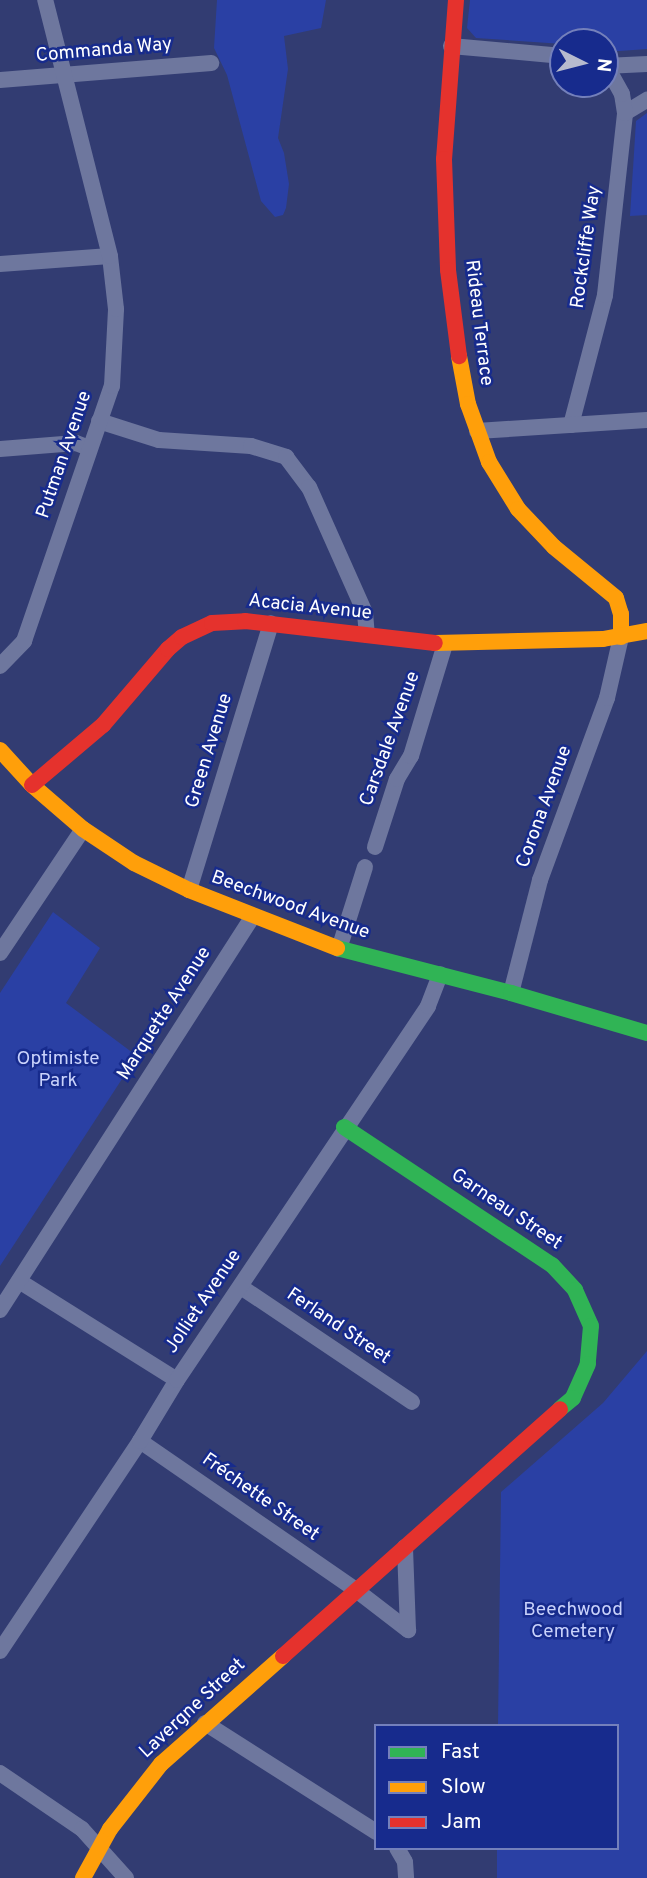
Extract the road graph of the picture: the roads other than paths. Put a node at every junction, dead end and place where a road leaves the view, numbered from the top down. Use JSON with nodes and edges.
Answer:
{"nodes":[{"id":1,"x":45,"y":0,"type":"edge"},
{"id":2,"x":457,"y":0,"type":"edge"},
{"id":3,"x":452,"y":46,"type":"junction"},
{"id":4,"x":549,"y":55,"type":"edge"},
{"id":5,"x":211,"y":63,"type":"dead end"},
{"id":6,"x":647,"y":64,"type":"edge"},
{"id":7,"x":619,"y":65,"type":"edge"},
{"id":8,"x":62,"y":76,"type":"junction"},
{"id":9,"x":0,"y":80,"type":"edge"},
{"id":10,"x":619,"y":89,"type":"edge"},
{"id":11,"x":647,"y":100,"type":"edge"},
{"id":12,"x":625,"y":113,"type":"junction"},
{"id":13,"x":110,"y":256,"type":"junction"},
{"id":14,"x":0,"y":264,"type":"edge"},
{"id":15,"x":647,"y":420,"type":"edge"},
{"id":16,"x":99,"y":421,"type":"junction"},
{"id":17,"x":571,"y":425,"type":"junction"},
{"id":18,"x":478,"y":431,"type":"junction"},
{"id":19,"x":89,"y":448,"type":"junction"},
{"id":20,"x":0,"y":449,"type":"edge"},
{"id":21,"x":271,"y":623,"type":"junction"},
{"id":22,"x":647,"y":631,"type":"edge"},
{"id":23,"x":367,"y":635,"type":"junction"},
{"id":24,"x":621,"y":637,"type":"junction"},
{"id":25,"x":445,"y":644,"type":"junction"},
{"id":26,"x":0,"y":666,"type":"edge"},
{"id":27,"x":0,"y":750,"type":"edge"},
{"id":28,"x":32,"y":785,"type":"junction"},
{"id":29,"x":83,"y":829,"type":"junction"},
{"id":30,"x":375,"y":847,"type":"dead end"},
{"id":31,"x":365,"y":867,"type":"dead end"},
{"id":32,"x":188,"y":890,"type":"junction"},
{"id":33,"x":252,"y":917,"type":"junction"},
{"id":34,"x":340,"y":949,"type":"junction"},
{"id":35,"x":0,"y":953,"type":"edge"},
{"id":36,"x":440,"y":974,"type":"junction"},
{"id":37,"x":511,"y":993,"type":"junction"},
{"id":38,"x":647,"y":1033,"type":"edge"},
{"id":39,"x":344,"y":1127,"type":"junction"},
{"id":40,"x":19,"y":1281,"type":"junction"},
{"id":41,"x":241,"y":1287,"type":"junction"},
{"id":42,"x":0,"y":1310,"type":"edge"},
{"id":43,"x":588,"y":1364,"type":"joint"},
{"id":44,"x":177,"y":1380,"type":"junction"},
{"id":45,"x":412,"y":1402,"type":"dead end"},
{"id":46,"x":140,"y":1441,"type":"junction"},
{"id":47,"x":405,"y":1546,"type":"junction"},
{"id":48,"x":356,"y":1590,"type":"junction"},
{"id":49,"x":0,"y":1651,"type":"edge"},
{"id":50,"x":205,"y":1723,"type":"junction"},
{"id":51,"x":0,"y":1773,"type":"edge"},
{"id":52,"x":374,"y":1831,"type":"edge"},
{"id":53,"x":398,"y":1850,"type":"edge"},
{"id":54,"x":100,"y":1851,"type":"junction"},
{"id":55,"x":83,"y":1878,"type":"edge"},
{"id":56,"x":127,"y":1878,"type":"edge"},
{"id":57,"x":406,"y":1878,"type":"edge"}],
"edges":[{"from":1,"to":8,"type":"street","name":"Putman Avenue"},
{"from":2,"to":3,"type":"street","name":"Rideau Terrace"},
{"from":3,"to":4,"type":"street"},
{"from":3,"to":18,"type":"street","name":"Rideau Terrace"},
{"from":5,"to":8,"type":"street","name":"Commanda Way"},
{"from":6,"to":7,"type":"street","name":"Rockcliffe Way"},
{"from":8,"to":9,"type":"street","name":"Commanda Way"},
{"from":8,"to":13,"type":"street","name":"Putman Avenue"},
{"from":10,"to":12,"type":"street","name":"Rockcliffe Way"},
{"from":11,"to":12,"type":"street"},
{"from":12,"to":17,"type":"street","name":"Rockcliffe Way"},
{"from":13,"to":14,"type":"street"},
{"from":13,"to":16,"type":"street","name":"Putman Avenue"},
{"from":15,"to":17,"type":"street"},
{"from":16,"to":19,"type":"street","name":"Putman Avenue"},
{"from":16,"to":23,"type":"street"},
{"from":17,"to":18,"type":"street"},
{"from":18,"to":24,"type":"street","name":"Rideau Terrace"},
{"from":19,"to":20,"type":"street"},
{"from":19,"to":26,"type":"street","name":"Putman Avenue"},
{"from":21,"to":23,"type":"street","name":"Acacia Avenue"},
{"from":21,"to":28,"type":"street","name":"Acacia Avenue"},
{"from":21,"to":32,"type":"street","name":"Green Avenue"},
{"from":22,"to":24,"type":"street","name":"Acacia Avenue"},
{"from":23,"to":25,"type":"street","name":"Acacia Avenue"},
{"from":24,"to":25,"type":"street","name":"Acacia Avenue"},
{"from":24,"to":37,"type":"street","name":"Corona Avenue"},
{"from":25,"to":30,"type":"street","name":"Carsdale Avenue"},
{"from":27,"to":28,"type":"street","name":"Beechwood Avenue"},
{"from":28,"to":29,"type":"street","name":"Beechwood Avenue"},
{"from":29,"to":32,"type":"street","name":"Beechwood Avenue"},
{"from":29,"to":35,"type":"street"},
{"from":31,"to":34,"type":"street"},
{"from":32,"to":33,"type":"street","name":"Beechwood Avenue"},
{"from":33,"to":34,"type":"street","name":"Beechwood Avenue"},
{"from":33,"to":40,"type":"street","name":"Marquette Avenue"},
{"from":34,"to":36,"type":"street","name":"Beechwood Avenue"},
{"from":36,"to":37,"type":"street","name":"Beechwood Avenue"},
{"from":36,"to":39,"type":"street","name":"Jolliet Avenue"},
{"from":37,"to":38,"type":"street","name":"Beechwood Avenue"},
{"from":39,"to":41,"type":"street","name":"Jolliet Avenue"},
{"from":39,"to":43,"type":"street","name":"Garneau Street"},
{"from":40,"to":42,"type":"street","name":"Marquette Avenue"},
{"from":40,"to":44,"type":"street"},
{"from":41,"to":44,"type":"street","name":"Jolliet Avenue"},
{"from":41,"to":45,"type":"street","name":"Ferland Street"},
{"from":43,"to":47,"type":"street","name":"Lavergne Street"},
{"from":44,"to":46,"type":"street","name":"Jolliet Avenue"},
{"from":46,"to":48,"type":"street","name":"Fréchette Street"},
{"from":46,"to":49,"type":"street","name":"Jolliet Avenue"},
{"from":47,"to":48,"type":"street","name":"Lavergne Street"},
{"from":47,"to":48,"type":"street"},
{"from":48,"to":50,"type":"street","name":"Lavergne Street"},
{"from":50,"to":52,"type":"street"},
{"from":50,"to":54,"type":"street","name":"Lavergne Street"},
{"from":51,"to":54,"type":"street"},
{"from":53,"to":57,"type":"street"},
{"from":54,"to":55,"type":"street","name":"Lavergne Street"},
{"from":54,"to":56,"type":"street"}]}
